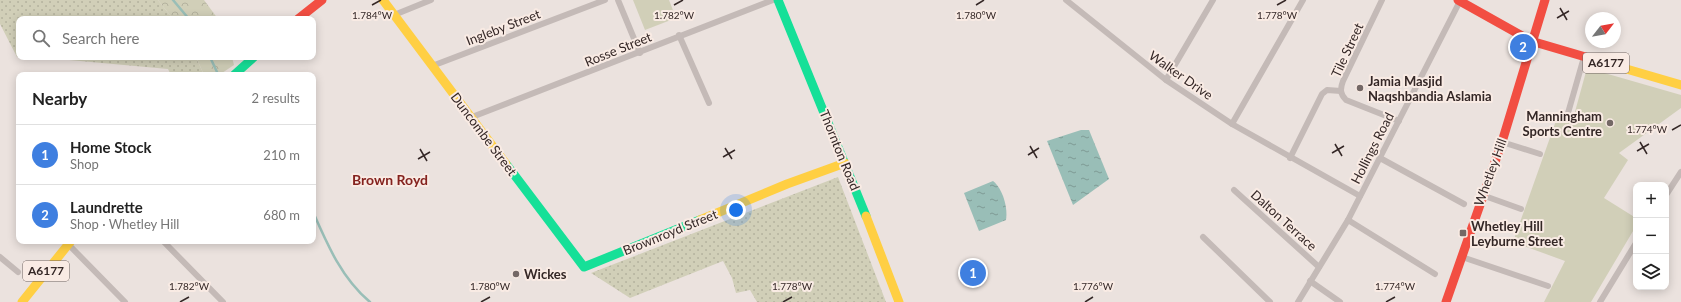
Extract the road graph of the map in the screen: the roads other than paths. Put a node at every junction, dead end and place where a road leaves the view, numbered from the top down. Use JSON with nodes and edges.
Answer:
{"nodes":[{"id":1,"x":322,"y":0,"type":"edge"},
{"id":2,"x":384,"y":0,"type":"edge"},
{"id":3,"x":431,"y":0,"type":"edge"},
{"id":4,"x":605,"y":0,"type":"edge"},
{"id":5,"x":618,"y":0,"type":"edge"},
{"id":6,"x":773,"y":0,"type":"edge"},
{"id":7,"x":778,"y":0,"type":"edge"},
{"id":8,"x":1066,"y":0,"type":"edge"},
{"id":9,"x":1213,"y":0,"type":"edge"},
{"id":10,"x":1304,"y":0,"type":"edge"},
{"id":11,"x":1382,"y":0,"type":"edge"},
{"id":12,"x":1459,"y":0,"type":"edge"},
{"id":13,"x":1545,"y":0,"type":"edge"},
{"id":14,"x":394,"y":15,"type":"junction"},
{"id":15,"x":302,"y":16,"type":"edge"},
{"id":16,"x":679,"y":35,"type":"junction"},
{"id":17,"x":1531,"y":41,"type":"junction"},
{"id":18,"x":640,"y":53,"type":"junction"},
{"id":19,"x":1584,"y":57,"type":"junction"},
{"id":20,"x":251,"y":60,"type":"edge"},
{"id":21,"x":432,"y":66,"type":"junction"},
{"id":22,"x":237,"y":72,"type":"edge"},
{"id":23,"x":1166,"y":80,"type":"junction"},
{"id":24,"x":1681,"y":85,"type":"edge"},
{"id":25,"x":1341,"y":91,"type":"junction"},
{"id":26,"x":709,"y":103,"type":"dead end"},
{"id":27,"x":1568,"y":113,"type":"dead end"},
{"id":28,"x":472,"y":117,"type":"junction"},
{"id":29,"x":1399,"y":121,"type":"junction"},
{"id":30,"x":1232,"y":124,"type":"junction"},
{"id":31,"x":1502,"y":142,"type":"junction"},
{"id":32,"x":1540,"y":154,"type":"dead end"},
{"id":33,"x":1290,"y":158,"type":"junction"},
{"id":34,"x":1380,"y":158,"type":"junction"},
{"id":35,"x":845,"y":163,"type":"junction"},
{"id":36,"x":1681,"y":172,"type":"edge"},
{"id":37,"x":1234,"y":190,"type":"dead end"},
{"id":38,"x":1669,"y":190,"type":"edge"},
{"id":39,"x":1360,"y":196,"type":"junction"},
{"id":40,"x":1482,"y":196,"type":"junction"},
{"id":41,"x":1464,"y":204,"type":"dead end"},
{"id":42,"x":1521,"y":209,"type":"dead end"},
{"id":43,"x":1348,"y":220,"type":"junction"},
{"id":44,"x":1203,"y":238,"type":"dead end"},
{"id":45,"x":69,"y":244,"type":"edge"},
{"id":46,"x":71,"y":244,"type":"edge"},
{"id":47,"x":166,"y":244,"type":"edge"},
{"id":48,"x":1633,"y":248,"type":"edge"},
{"id":49,"x":0,"y":257,"type":"edge"},
{"id":50,"x":1462,"y":257,"type":"junction"},
{"id":51,"x":584,"y":267,"type":"joint"},
{"id":52,"x":1319,"y":267,"type":"junction"},
{"id":53,"x":18,"y":272,"type":"dead end"},
{"id":54,"x":1435,"y":274,"type":"dead end"},
{"id":55,"x":1310,"y":281,"type":"junction"},
{"id":56,"x":1548,"y":286,"type":"dead end"},
{"id":57,"x":22,"y":302,"type":"edge"},
{"id":58,"x":125,"y":302,"type":"edge"},
{"id":59,"x":223,"y":302,"type":"edge"},
{"id":60,"x":899,"y":302,"type":"edge"},
{"id":61,"x":1270,"y":302,"type":"edge"},
{"id":62,"x":1298,"y":302,"type":"edge"},
{"id":63,"x":1340,"y":302,"type":"edge"},
{"id":64,"x":1446,"y":302,"type":"edge"},
{"id":65,"x":1600,"y":302,"type":"edge"}],
"edges":[{"from":1,"to":15,"type":"main road"},
{"from":2,"to":14,"type":"main road","name":"Duncombe Street"},
{"from":3,"to":14,"type":"street"},
{"from":4,"to":21,"type":"street","name":"Ingleby Street"},
{"from":5,"to":18,"type":"street"},
{"from":6,"to":16,"type":"street","name":"Rosse Street"},
{"from":7,"to":35,"type":"main road","name":"Thornton Road"},
{"from":8,"to":23,"type":"street","name":"Walker Drive"},
{"from":9,"to":23,"type":"street"},
{"from":10,"to":30,"type":"street"},
{"from":11,"to":25,"type":"street","name":"Tile Street"},
{"from":12,"to":17,"type":"main road","number":"A6177"},
{"from":12,"to":29,"type":"street","name":"Hollings Road"},
{"from":13,"to":17,"type":"main road","name":"Whetley Hill"},
{"from":14,"to":21,"type":"main road","name":"Duncombe Street"},
{"from":16,"to":18,"type":"street","name":"Rosse Street"},
{"from":16,"to":26,"type":"street"},
{"from":17,"to":19,"type":"main road","number":"A6177"},
{"from":17,"to":31,"type":"main road","name":"Whetley Hill"},
{"from":18,"to":28,"type":"street","name":"Rosse Street"},
{"from":19,"to":24,"type":"main road","number":"A6177"},
{"from":19,"to":27,"type":"street"},
{"from":20,"to":22,"type":"main road"},
{"from":21,"to":28,"type":"main road","name":"Duncombe Street"},
{"from":23,"to":30,"type":"street","name":"Walker Drive"},
{"from":25,"to":29,"type":"street","name":"Tile Street"},
{"from":25,"to":33,"type":"street"},
{"from":28,"to":51,"type":"main road","name":"Duncombe Street"},
{"from":29,"to":34,"type":"street","name":"Hollings Road"},
{"from":30,"to":33,"type":"street","name":"Walker Drive"},
{"from":31,"to":32,"type":"street"},
{"from":31,"to":40,"type":"main road","name":"Whetley Hill"},
{"from":33,"to":39,"type":"street","name":"Walker Drive"},
{"from":34,"to":39,"type":"street","name":"Hollings Road"},
{"from":34,"to":41,"type":"street"},
{"from":35,"to":51,"type":"main road","name":"Brownroyd Street"},
{"from":35,"to":60,"type":"main road","name":"Thornton Road"},
{"from":36,"to":38,"type":"street"},
{"from":37,"to":52,"type":"street","name":"Dalton Terrace"},
{"from":39,"to":43,"type":"street","name":"Hollings Road"},
{"from":40,"to":42,"type":"street"},
{"from":40,"to":50,"type":"main road","name":"Whetley Hill"},
{"from":43,"to":52,"type":"street","name":"Hollings Road"},
{"from":43,"to":54,"type":"street"},
{"from":44,"to":61,"type":"street"},
{"from":45,"to":57,"type":"main road","number":"A6177"},
{"from":46,"to":58,"type":"street"},
{"from":47,"to":59,"type":"street"},
{"from":48,"to":65,"type":"street"},
{"from":49,"to":53,"type":"street"},
{"from":50,"to":56,"type":"street"},
{"from":50,"to":64,"type":"main road","name":"Whetley Hill"},
{"from":52,"to":55,"type":"street","name":"Hollings Road"},
{"from":55,"to":62,"type":"street","name":"Hollings Road"},
{"from":55,"to":63,"type":"street"}]}
